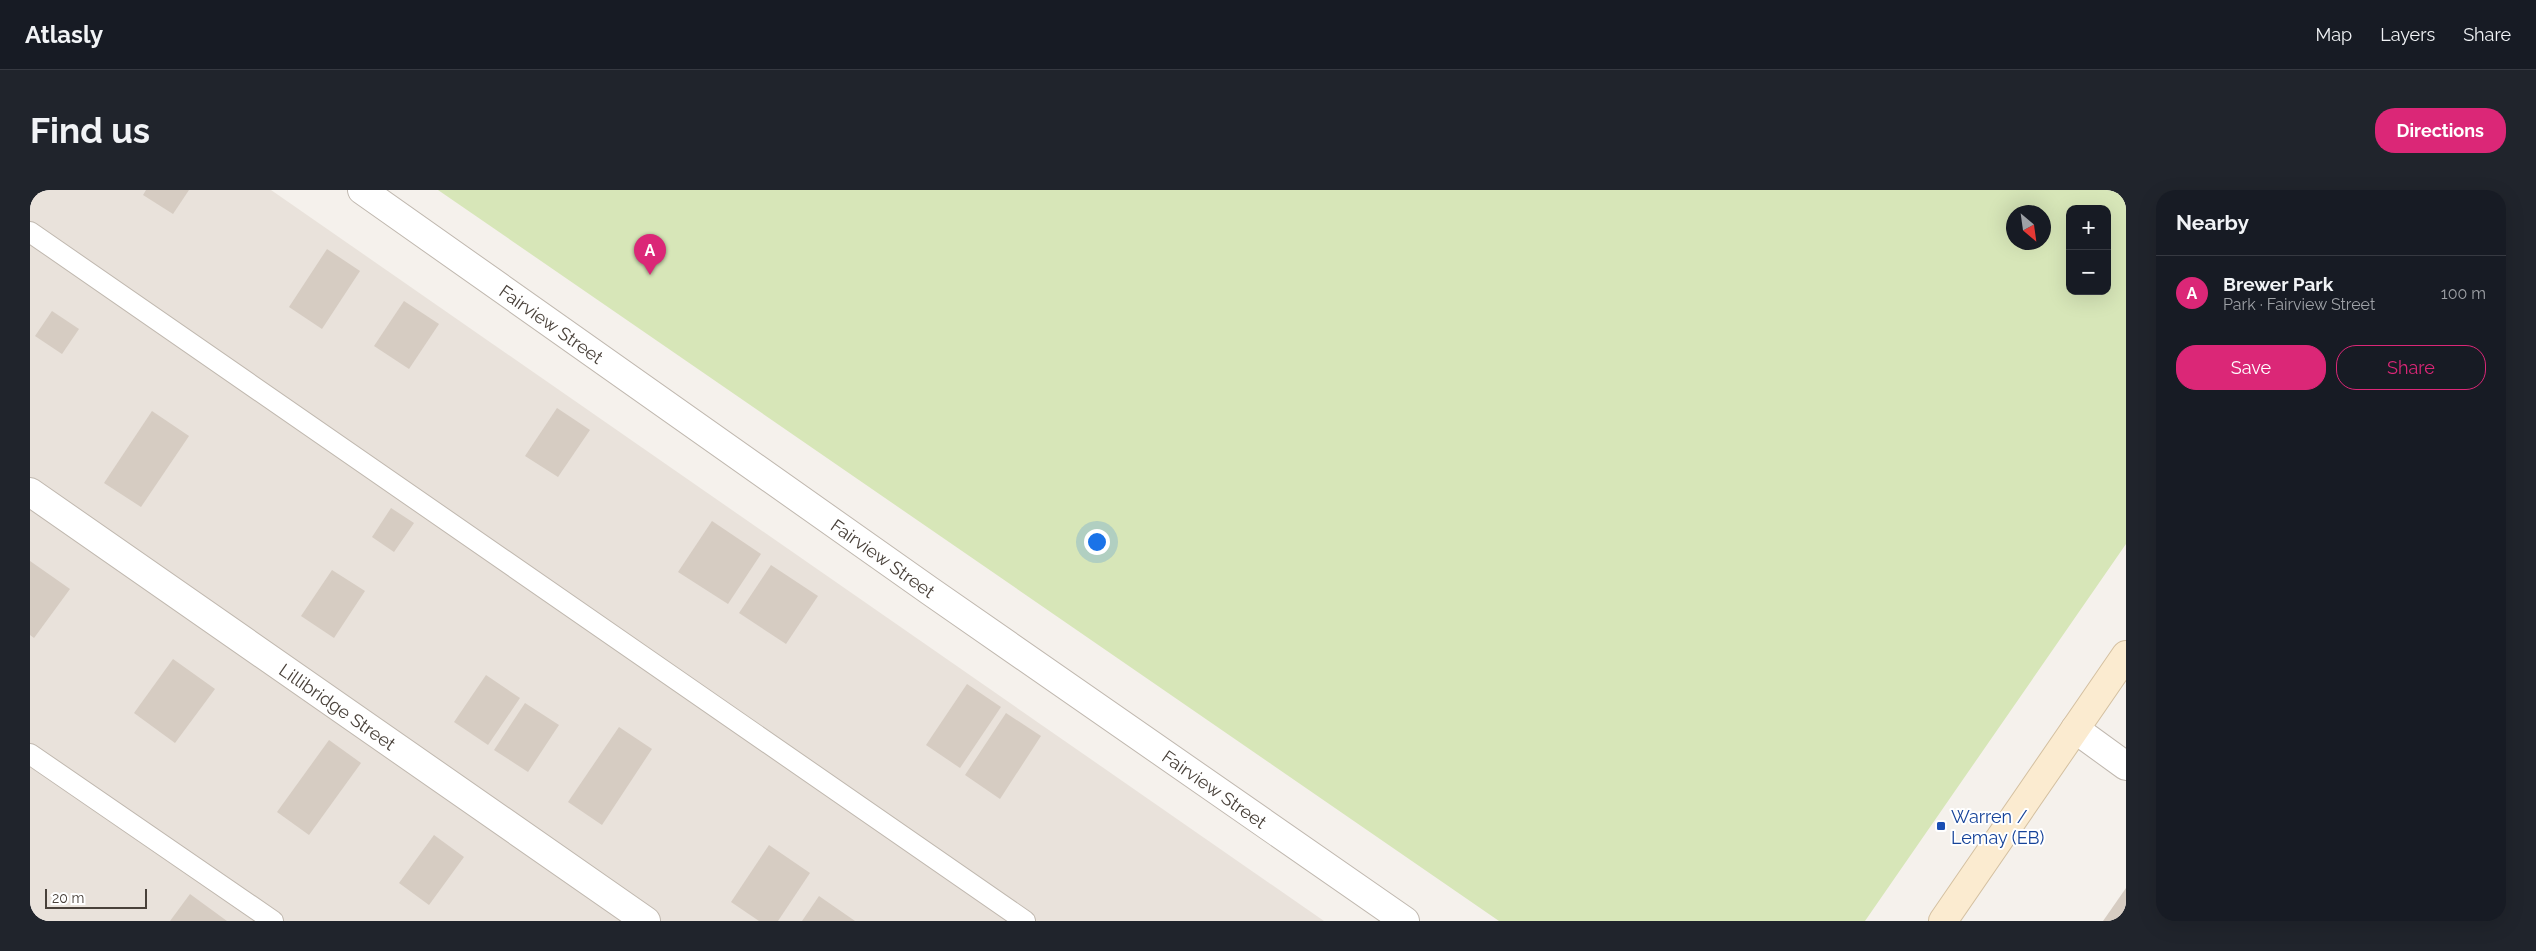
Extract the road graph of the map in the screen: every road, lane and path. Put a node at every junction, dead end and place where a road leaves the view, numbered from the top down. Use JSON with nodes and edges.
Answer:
{"nodes":[{"id":1,"x":362,"y":190,"type":"edge"},
{"id":2,"x":30,"y":232,"type":"edge"},
{"id":3,"x":30,"y":492,"type":"edge"},
{"id":4,"x":2126,"y":655,"type":"edge"},
{"id":5,"x":2075,"y":729,"type":"junction"},
{"id":6,"x":30,"y":754,"type":"edge"},
{"id":7,"x":2126,"y":766,"type":"edge"},
{"id":8,"x":273,"y":921,"type":"edge"},
{"id":9,"x":646,"y":921,"type":"edge"},
{"id":10,"x":1025,"y":921,"type":"edge"},
{"id":11,"x":1405,"y":921,"type":"edge"},
{"id":12,"x":1943,"y":921,"type":"edge"}],
"edges":[{"from":1,"to":11,"type":"street","name":"Fairview Street"},
{"from":2,"to":10,"type":"lane"},
{"from":3,"to":9,"type":"street","name":"Lillibridge Street"},
{"from":4,"to":5,"type":"main road"},
{"from":5,"to":7,"type":"street"},
{"from":5,"to":12,"type":"main road"},
{"from":6,"to":8,"type":"lane"}]}
